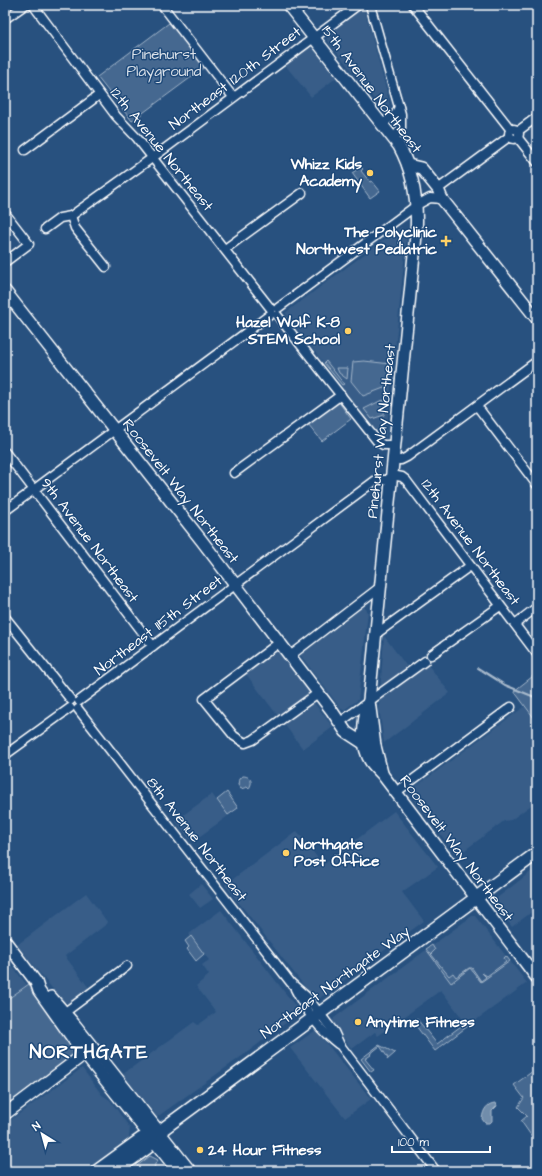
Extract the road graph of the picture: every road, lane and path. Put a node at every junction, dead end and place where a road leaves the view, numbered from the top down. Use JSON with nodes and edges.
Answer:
{"nodes":[{"id":1,"x":25,"y":5,"type":"edge"},
{"id":2,"x":33,"y":5,"type":"edge"},
{"id":3,"x":162,"y":5,"type":"edge"},
{"id":4,"x":288,"y":5,"type":"edge"},
{"id":5,"x":358,"y":5,"type":"edge"},
{"id":6,"x":370,"y":5,"type":"edge"},
{"id":7,"x":413,"y":5,"type":"edge"},
{"id":8,"x":5,"y":19,"type":"edge"},
{"id":9,"x":313,"y":37,"type":"junction"},
{"id":10,"x":99,"y":95,"type":"junction"},
{"id":11,"x":233,"y":97,"type":"junction"},
{"id":12,"x":399,"y":107,"type":"junction"},
{"id":13,"x":537,"y":117,"type":"edge"},
{"id":14,"x":382,"y":124,"type":"junction"},
{"id":15,"x":514,"y":134,"type":"junction"},
{"id":16,"x":394,"y":139,"type":"junction"},
{"id":17,"x":25,"y":150,"type":"dead end"},
{"id":18,"x":153,"y":157,"type":"junction"},
{"id":19,"x":537,"y":162,"type":"edge"},
{"id":20,"x":408,"y":165,"type":"junction"},
{"id":21,"x":302,"y":193,"type":"dead end"},
{"id":22,"x":440,"y":194,"type":"junction"},
{"id":23,"x":416,"y":205,"type":"junction"},
{"id":24,"x":5,"y":213,"type":"edge"},
{"id":25,"x":71,"y":216,"type":"junction"},
{"id":26,"x":45,"y":229,"type":"dead end"},
{"id":27,"x":225,"y":249,"type":"junction"},
{"id":28,"x":5,"y":262,"type":"edge"},
{"id":29,"x":106,"y":267,"type":"dead end"},
{"id":30,"x":5,"y":291,"type":"edge"},
{"id":31,"x":275,"y":312,"type":"junction"},
{"id":32,"x":537,"y":319,"type":"edge"},
{"id":33,"x":537,"y":361,"type":"edge"},
{"id":34,"x":341,"y":395,"type":"junction"},
{"id":35,"x":477,"y":406,"type":"junction"},
{"id":36,"x":113,"y":430,"type":"junction"},
{"id":37,"x":395,"y":446,"type":"junction"},
{"id":38,"x":5,"y":452,"type":"edge"},
{"id":39,"x":393,"y":460,"type":"junction"},
{"id":40,"x":234,"y":474,"type":"dead end"},
{"id":41,"x":391,"y":478,"type":"junction"},
{"id":42,"x":537,"y":485,"type":"edge"},
{"id":43,"x":34,"y":490,"type":"junction"},
{"id":44,"x":5,"y":511,"type":"edge"},
{"id":45,"x":470,"y":566,"type":"junction"},
{"id":46,"x":235,"y":585,"type":"junction"},
{"id":47,"x":380,"y":587,"type":"junction"},
{"id":48,"x":500,"y":606,"type":"junction"},
{"id":49,"x":537,"y":607,"type":"edge"},
{"id":50,"x":5,"y":617,"type":"edge"},
{"id":51,"x":515,"y":624,"type":"junction"},
{"id":52,"x":376,"y":634,"type":"junction"},
{"id":53,"x":280,"y":642,"type":"junction"},
{"id":54,"x":153,"y":646,"type":"junction"},
{"id":55,"x":537,"y":654,"type":"edge"},
{"id":56,"x":290,"y":656,"type":"junction"},
{"id":57,"x":318,"y":693,"type":"junction"},
{"id":58,"x":369,"y":700,"type":"junction"},
{"id":59,"x":74,"y":705,"type":"junction"},
{"id":60,"x":511,"y":707,"type":"dead end"},
{"id":61,"x":332,"y":711,"type":"junction"},
{"id":62,"x":343,"y":720,"type":"junction"},
{"id":63,"x":369,"y":742,"type":"junction"},
{"id":64,"x":5,"y":756,"type":"edge"},
{"id":65,"x":395,"y":793,"type":"junction"},
{"id":66,"x":537,"y":853,"type":"edge"},
{"id":67,"x":476,"y":898,"type":"junction"},
{"id":68,"x":5,"y":941,"type":"edge"},
{"id":69,"x":127,"y":966,"type":"dead end"},
{"id":70,"x":536,"y":975,"type":"edge"},
{"id":71,"x":36,"y":982,"type":"junction"},
{"id":72,"x":64,"y":1013,"type":"junction"},
{"id":73,"x":317,"y":1016,"type":"junction"},
{"id":74,"x":89,"y":1051,"type":"junction"},
{"id":75,"x":5,"y":1114,"type":"edge"},
{"id":76,"x":155,"y":1134,"type":"junction"},
{"id":77,"x":97,"y":1171,"type":"edge"},
{"id":78,"x":115,"y":1171,"type":"edge"},
{"id":79,"x":178,"y":1171,"type":"edge"},
{"id":80,"x":190,"y":1171,"type":"edge"},
{"id":81,"x":436,"y":1171,"type":"edge"}],
"edges":[{"from":1,"to":8,"type":"street"},
{"from":2,"to":10,"type":"street","name":"12th Avenue Northeast"},
{"from":3,"to":11,"type":"street"},
{"from":4,"to":9,"type":"main road","name":"15th Avenue Northeast"},
{"from":5,"to":9,"type":"street","name":"Northeast 120th Street"},
{"from":6,"to":12,"type":"street"},
{"from":7,"to":15,"type":"street"},
{"from":9,"to":11,"type":"street","name":"Northeast 120th Street"},
{"from":9,"to":14,"type":"main road","name":"15th Avenue Northeast"},
{"from":10,"to":17,"type":"street"},
{"from":10,"to":18,"type":"street","name":"12th Avenue Northeast"},
{"from":11,"to":18,"type":"street","name":"Northeast 120th Street"},
{"from":12,"to":14,"type":"street"},
{"from":12,"to":16,"type":"street"},
{"from":13,"to":15,"type":"street"},
{"from":14,"to":16,"type":"main road","name":"15th Avenue Northeast"},
{"from":15,"to":19,"type":"street"},
{"from":15,"to":22,"type":"street"},
{"from":16,"to":20,"type":"main road","name":"15th Avenue Northeast"},
{"from":18,"to":25,"type":"street","name":"Northeast 120th Street"},
{"from":18,"to":27,"type":"street","name":"12th Avenue Northeast"},
{"from":20,"to":22,"type":"main road","name":"15th Avenue Northeast"},
{"from":20,"to":23,"type":"main road","name":"Pinehurst Way Northeast"},
{"from":21,"to":27,"type":"street"},
{"from":22,"to":23,"type":"street"},
{"from":22,"to":32,"type":"main road","name":"15th Avenue Northeast"},
{"from":23,"to":31,"type":"street"},
{"from":23,"to":37,"type":"main road","name":"Pinehurst Way Northeast"},
{"from":24,"to":28,"type":"street"},
{"from":25,"to":26,"type":"street","name":"Northeast 120th Street"},
{"from":25,"to":29,"type":"street"},
{"from":27,"to":31,"type":"street","name":"12th Avenue Northeast"},
{"from":30,"to":36,"type":"main road","name":"Roosevelt Way Northeast"},
{"from":31,"to":34,"type":"street","name":"12th Avenue Northeast"},
{"from":31,"to":36,"type":"street"},
{"from":33,"to":35,"type":"street"},
{"from":34,"to":37,"type":"street","name":"12th Avenue Northeast"},
{"from":34,"to":40,"type":"street"},
{"from":35,"to":39,"type":"street"},
{"from":35,"to":42,"type":"street"},
{"from":36,"to":43,"type":"street"},
{"from":36,"to":46,"type":"main road","name":"Roosevelt Way Northeast"},
{"from":37,"to":39,"type":"main road","name":"Pinehurst Way Northeast"},
{"from":38,"to":43,"type":"street","name":"9th Avenue Northeast"},
{"from":39,"to":41,"type":"main road","name":"Pinehurst Way Northeast"},
{"from":41,"to":45,"type":"street","name":"12th Avenue Northeast"},
{"from":41,"to":46,"type":"street","name":"Northeast 115th Street"},
{"from":41,"to":47,"type":"main road","name":"Pinehurst Way Northeast"},
{"from":43,"to":44,"type":"street"},
{"from":43,"to":54,"type":"street","name":"9th Avenue Northeast"},
{"from":45,"to":48,"type":"street","name":"12th Avenue Northeast"},
{"from":45,"to":52,"type":"street"},
{"from":46,"to":53,"type":"main road","name":"Roosevelt Way Northeast"},
{"from":46,"to":54,"type":"street","name":"Northeast 115th Street"},
{"from":47,"to":52,"type":"main road","name":"Pinehurst Way Northeast"},
{"from":47,"to":56,"type":"street"},
{"from":48,"to":51,"type":"street","name":"12th Avenue Northeast"},
{"from":48,"to":58,"type":"street"},
{"from":49,"to":51,"type":"street"},
{"from":50,"to":59,"type":"street","name":"8th Avenue Northeast"},
{"from":51,"to":55,"type":"street","name":"12th Avenue Northeast"},
{"from":52,"to":58,"type":"main road","name":"Pinehurst Way Northeast"},
{"from":53,"to":56,"type":"main road","name":"Roosevelt Way Northeast"},
{"from":53,"to":57,"type":"street"},
{"from":54,"to":59,"type":"street","name":"Northeast 115th Street"},
{"from":56,"to":57,"type":"main road","name":"Roosevelt Way Northeast"},
{"from":57,"to":61,"type":"main road","name":"Roosevelt Way Northeast"},
{"from":58,"to":62,"type":"street"},
{"from":58,"to":63,"type":"main road","name":"Pinehurst Way Northeast"},
{"from":58,"to":63,"type":"main road","name":"Pinehurst Way Northeast"},
{"from":59,"to":64,"type":"street","name":"Northeast 115th Street"},
{"from":59,"to":73,"type":"street","name":"8th Avenue Northeast"},
{"from":60,"to":65,"type":"street"},
{"from":61,"to":62,"type":"main road","name":"Roosevelt Way Northeast"},
{"from":61,"to":63,"type":"main road","name":"Roosevelt Way Northeast"},
{"from":62,"to":63,"type":"main road","name":"Roosevelt Way Northeast"},
{"from":63,"to":65,"type":"main road","name":"Roosevelt Way Northeast"},
{"from":65,"to":67,"type":"main road","name":"Roosevelt Way Northeast"},
{"from":66,"to":67,"type":"main road","name":"Northeast Northgate Way"},
{"from":67,"to":70,"type":"main road","name":"Roosevelt Way Northeast"},
{"from":67,"to":73,"type":"main road","name":"Northeast Northgate Way"},
{"from":68,"to":71,"type":"main road"},
{"from":69,"to":72,"type":"street"},
{"from":71,"to":72,"type":"main road"},
{"from":71,"to":74,"type":"main road"},
{"from":72,"to":74,"type":"main road"},
{"from":73,"to":76,"type":"main road","name":"Northeast Northgate Way"},
{"from":73,"to":81,"type":"street","name":"8th Avenue Northeast"},
{"from":74,"to":75,"type":"main road"},
{"from":74,"to":76,"type":"main road"},
{"from":76,"to":77,"type":"main road","name":"Northeast Northgate Way"},
{"from":76,"to":78,"type":"main road","name":"Northeast Northgate Way"},
{"from":76,"to":79,"type":"main road"},
{"from":76,"to":80,"type":"main road"}]}
